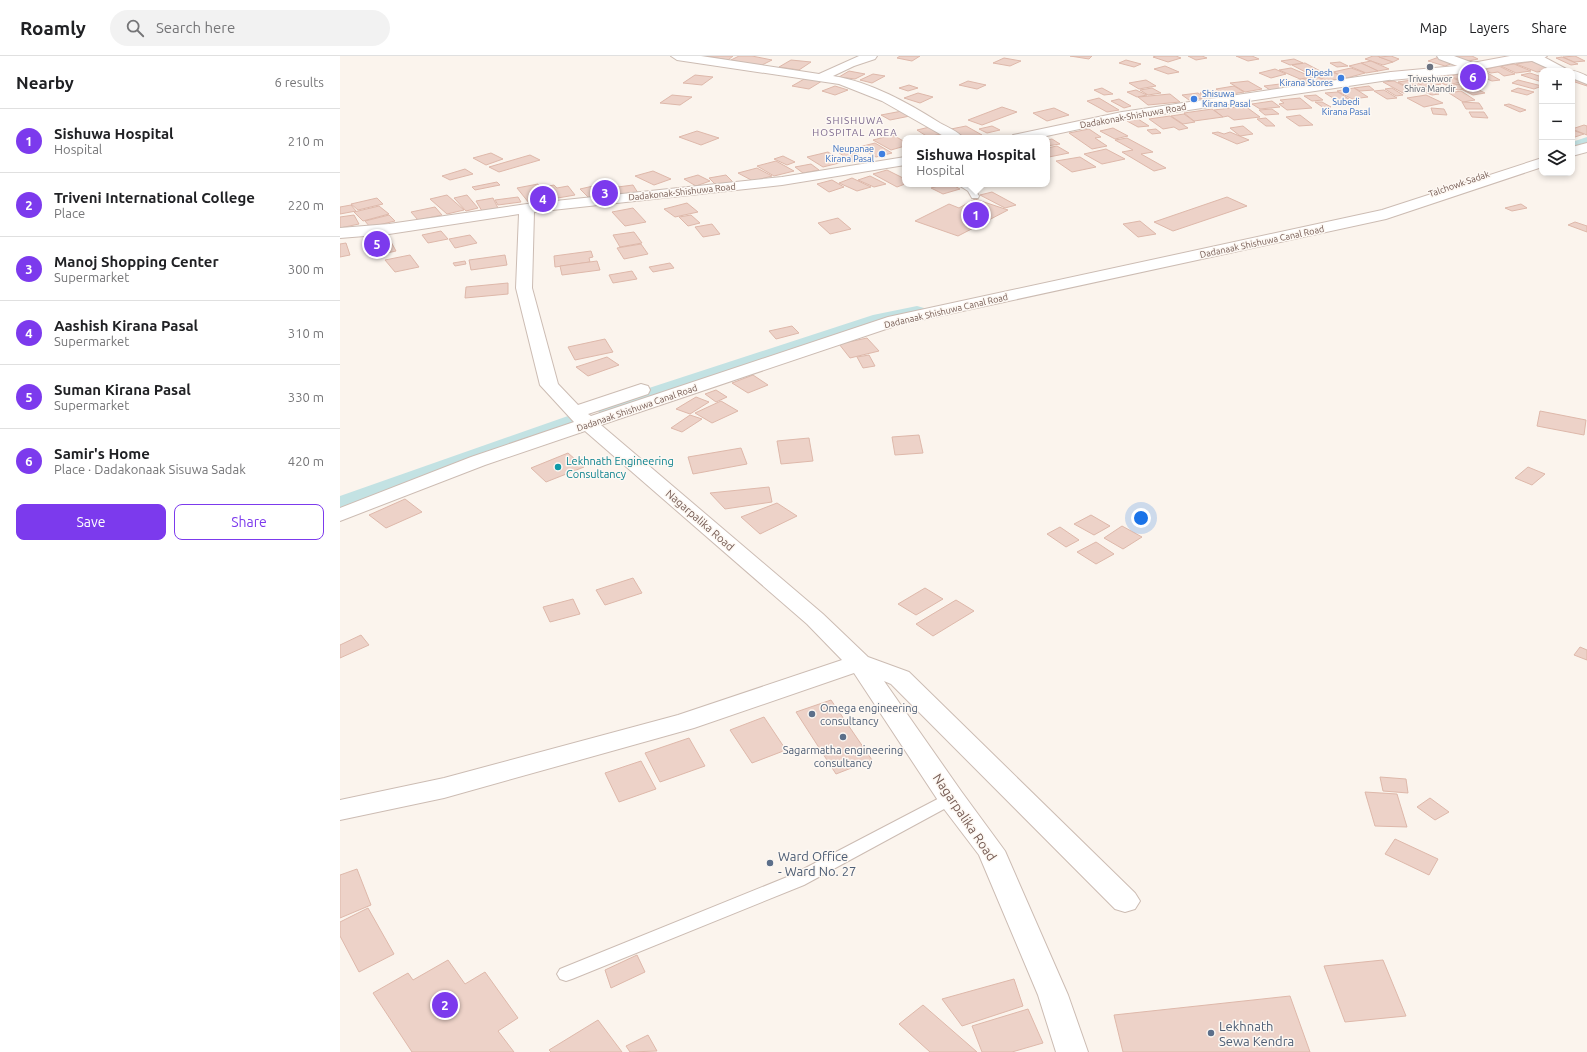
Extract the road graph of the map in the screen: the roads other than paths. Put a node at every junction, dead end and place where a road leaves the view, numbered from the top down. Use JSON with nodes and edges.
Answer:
{"nodes":[{"id":1,"x":677,"y":56,"type":"edge"},
{"id":2,"x":871,"y":56,"type":"edge"},
{"id":3,"x":1443,"y":56,"type":"edge"},
{"id":4,"x":1537,"y":56,"type":"edge"},
{"id":5,"x":1417,"y":63,"type":"dead end"},
{"id":6,"x":1472,"y":67,"type":"junction"},
{"id":7,"x":1559,"y":68,"type":"edge"},
{"id":8,"x":1575,"y":75,"type":"edge"},
{"id":9,"x":1391,"y":76,"type":"junction"},
{"id":10,"x":820,"y":78,"type":"junction"},
{"id":11,"x":1587,"y":80,"type":"edge"},
{"id":12,"x":951,"y":135,"type":"edge"},
{"id":13,"x":1032,"y":135,"type":"edge"},
{"id":14,"x":1587,"y":140,"type":"edge"},
{"id":15,"x":1575,"y":143,"type":"edge"},
{"id":16,"x":1587,"y":147,"type":"edge"},
{"id":17,"x":1575,"y":151,"type":"edge"},
{"id":18,"x":1539,"y":156,"type":"edge"},
{"id":19,"x":902,"y":161,"type":"edge"},
{"id":20,"x":1539,"y":163,"type":"edge"},
{"id":21,"x":967,"y":187,"type":"edge"},
{"id":22,"x":975,"y":196,"type":"dead end"},
{"id":23,"x":527,"y":208,"type":"junction"},
{"id":24,"x":1375,"y":211,"type":"joint"},
{"id":25,"x":340,"y":233,"type":"edge"},
{"id":26,"x":582,"y":418,"type":"junction"},
{"id":27,"x":340,"y":515,"type":"edge"},
{"id":28,"x":859,"y":663,"type":"junction"},
{"id":29,"x":951,"y":798,"type":"junction"},
{"id":30,"x":340,"y":810,"type":"edge"},
{"id":31,"x":1125,"y":901,"type":"dead end"},
{"id":32,"x":566,"y":974,"type":"dead end"},
{"id":33,"x":1072,"y":1052,"type":"edge"}],
"edges":[{"from":1,"to":10,"type":"street"},
{"from":2,"to":10,"type":"street"},
{"from":3,"to":6,"type":"street"},
{"from":4,"to":6,"type":"street","name":"Dadakonak-Shishuwa Road"},
{"from":4,"to":7,"type":"street"},
{"from":5,"to":9,"type":"street"},
{"from":6,"to":9,"type":"street","name":"Dadakonak-Shishuwa Road"},
{"from":8,"to":11,"type":"street"},
{"from":9,"to":13,"type":"street","name":"Dadakonak-Shishuwa Road"},
{"from":10,"to":12,"type":"street"},
{"from":14,"to":15,"type":"street"},
{"from":16,"to":17,"type":"street"},
{"from":18,"to":24,"type":"street","name":"Talchowk Sadak"},
{"from":19,"to":23,"type":"street","name":"Dadakonak-Shishuwa Road"},
{"from":20,"to":26,"type":"street","name":"Dadanaak Shishuwa Canal Road"},
{"from":21,"to":22,"type":"lane"},
{"from":23,"to":25,"type":"street","name":"Dadakonak-Shishuwa Road"},
{"from":23,"to":26,"type":"street","name":"Nagarpalika Road"},
{"from":24,"to":26,"type":"street","name":"Dadanaak Shishuwa Canal Road"},
{"from":26,"to":27,"type":"street","name":"Dadanaak Shishuwa Canal Road"},
{"from":26,"to":28,"type":"street","name":"Nagarpalika Road"},
{"from":28,"to":29,"type":"street","name":"Nagarpalika Road"},
{"from":28,"to":30,"type":"street"},
{"from":28,"to":31,"type":"street","name":"Nagarpalika Road"},
{"from":29,"to":32,"type":"lane"},
{"from":29,"to":33,"type":"street","name":"Nagarpalika Road"}]}
